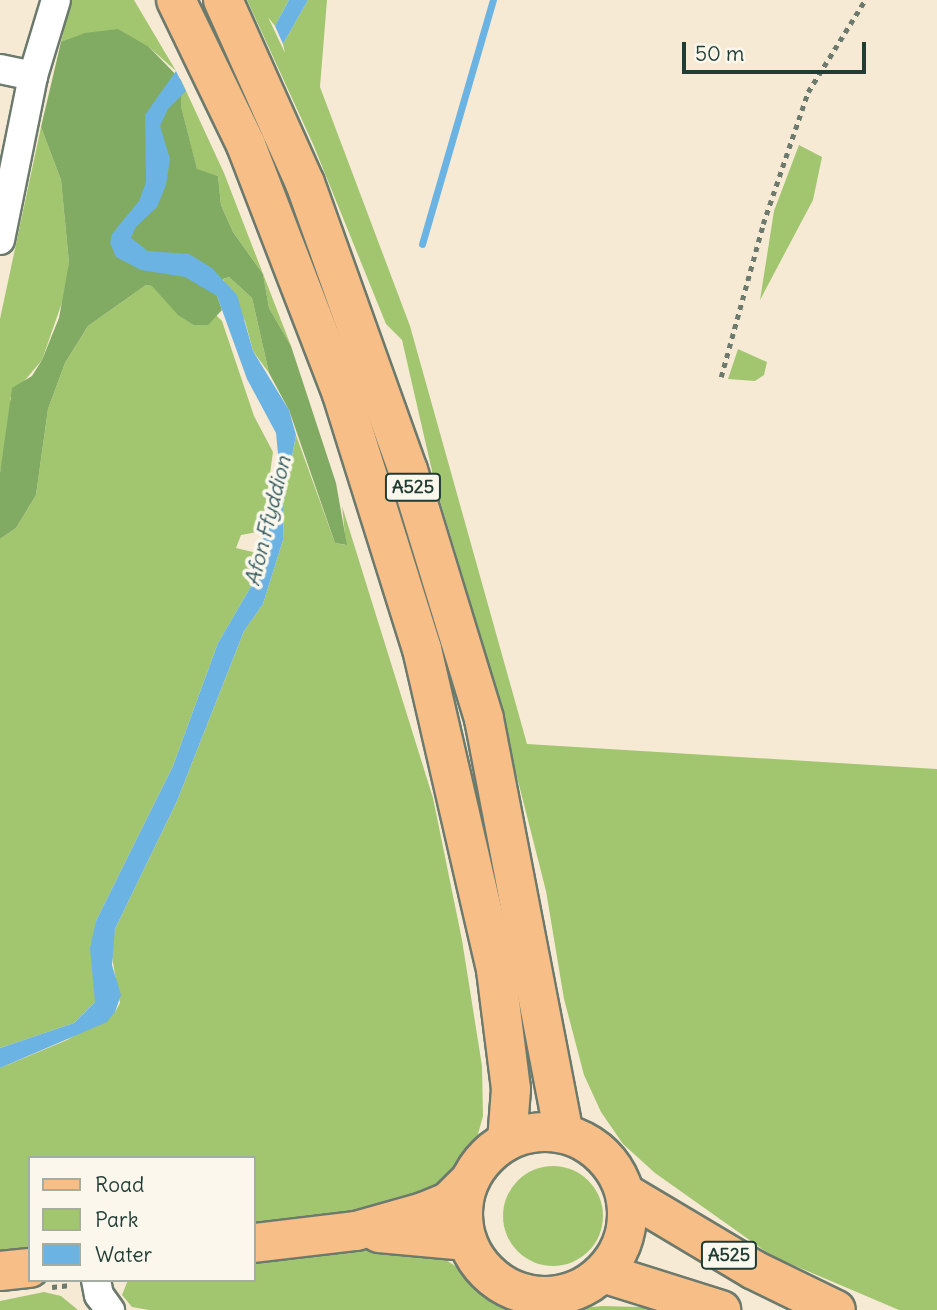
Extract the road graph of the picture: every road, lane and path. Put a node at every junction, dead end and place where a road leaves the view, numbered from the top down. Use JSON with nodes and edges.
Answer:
{"nodes":[{"id":1,"x":56,"y":0,"type":"edge"},
{"id":2,"x":176,"y":0,"type":"edge"},
{"id":3,"x":223,"y":0,"type":"edge"},
{"id":4,"x":865,"y":0,"type":"edge"},
{"id":5,"x":0,"y":69,"type":"edge"},
{"id":6,"x":33,"y":76,"type":"junction"},
{"id":7,"x":0,"y":240,"type":"edge"},
{"id":8,"x":721,"y":377,"type":"dead end"},
{"id":9,"x":564,"y":1133,"type":"junction"},
{"id":10,"x":507,"y":1140,"type":"junction"},
{"id":11,"x":470,"y":1180,"type":"junction"},
{"id":12,"x":625,"y":1193,"type":"junction"},
{"id":13,"x":356,"y":1231,"type":"junction"},
{"id":14,"x":467,"y":1241,"type":"junction"},
{"id":15,"x":256,"y":1243,"type":"edge"},
{"id":16,"x":28,"y":1268,"type":"edge"},
{"id":17,"x":0,"y":1271,"type":"edge"},
{"id":18,"x":603,"y":1273,"type":"junction"},
{"id":19,"x":96,"y":1282,"type":"edge"},
{"id":20,"x":110,"y":1310,"type":"edge"},
{"id":21,"x":722,"y":1310,"type":"edge"},
{"id":22,"x":836,"y":1310,"type":"edge"}],
"edges":[{"from":1,"to":6,"type":"street"},
{"from":2,"to":10,"type":"main road","number":"A525"},
{"from":3,"to":9,"type":"main road","number":"A525"},
{"from":4,"to":8,"type":"path"},
{"from":5,"to":6,"type":"street"},
{"from":6,"to":7,"type":"street"},
{"from":9,"to":10,"type":"main road"},
{"from":9,"to":12,"type":"main road"},
{"from":10,"to":11,"type":"main road"},
{"from":11,"to":13,"type":"main road"},
{"from":11,"to":14,"type":"main road"},
{"from":12,"to":18,"type":"main road"},
{"from":12,"to":22,"type":"main road","number":"A525"},
{"from":13,"to":14,"type":"main road"},
{"from":13,"to":15,"type":"main road"},
{"from":14,"to":18,"type":"main road"},
{"from":16,"to":17,"type":"main road"},
{"from":18,"to":21,"type":"main road"},
{"from":19,"to":20,"type":"street"}]}
